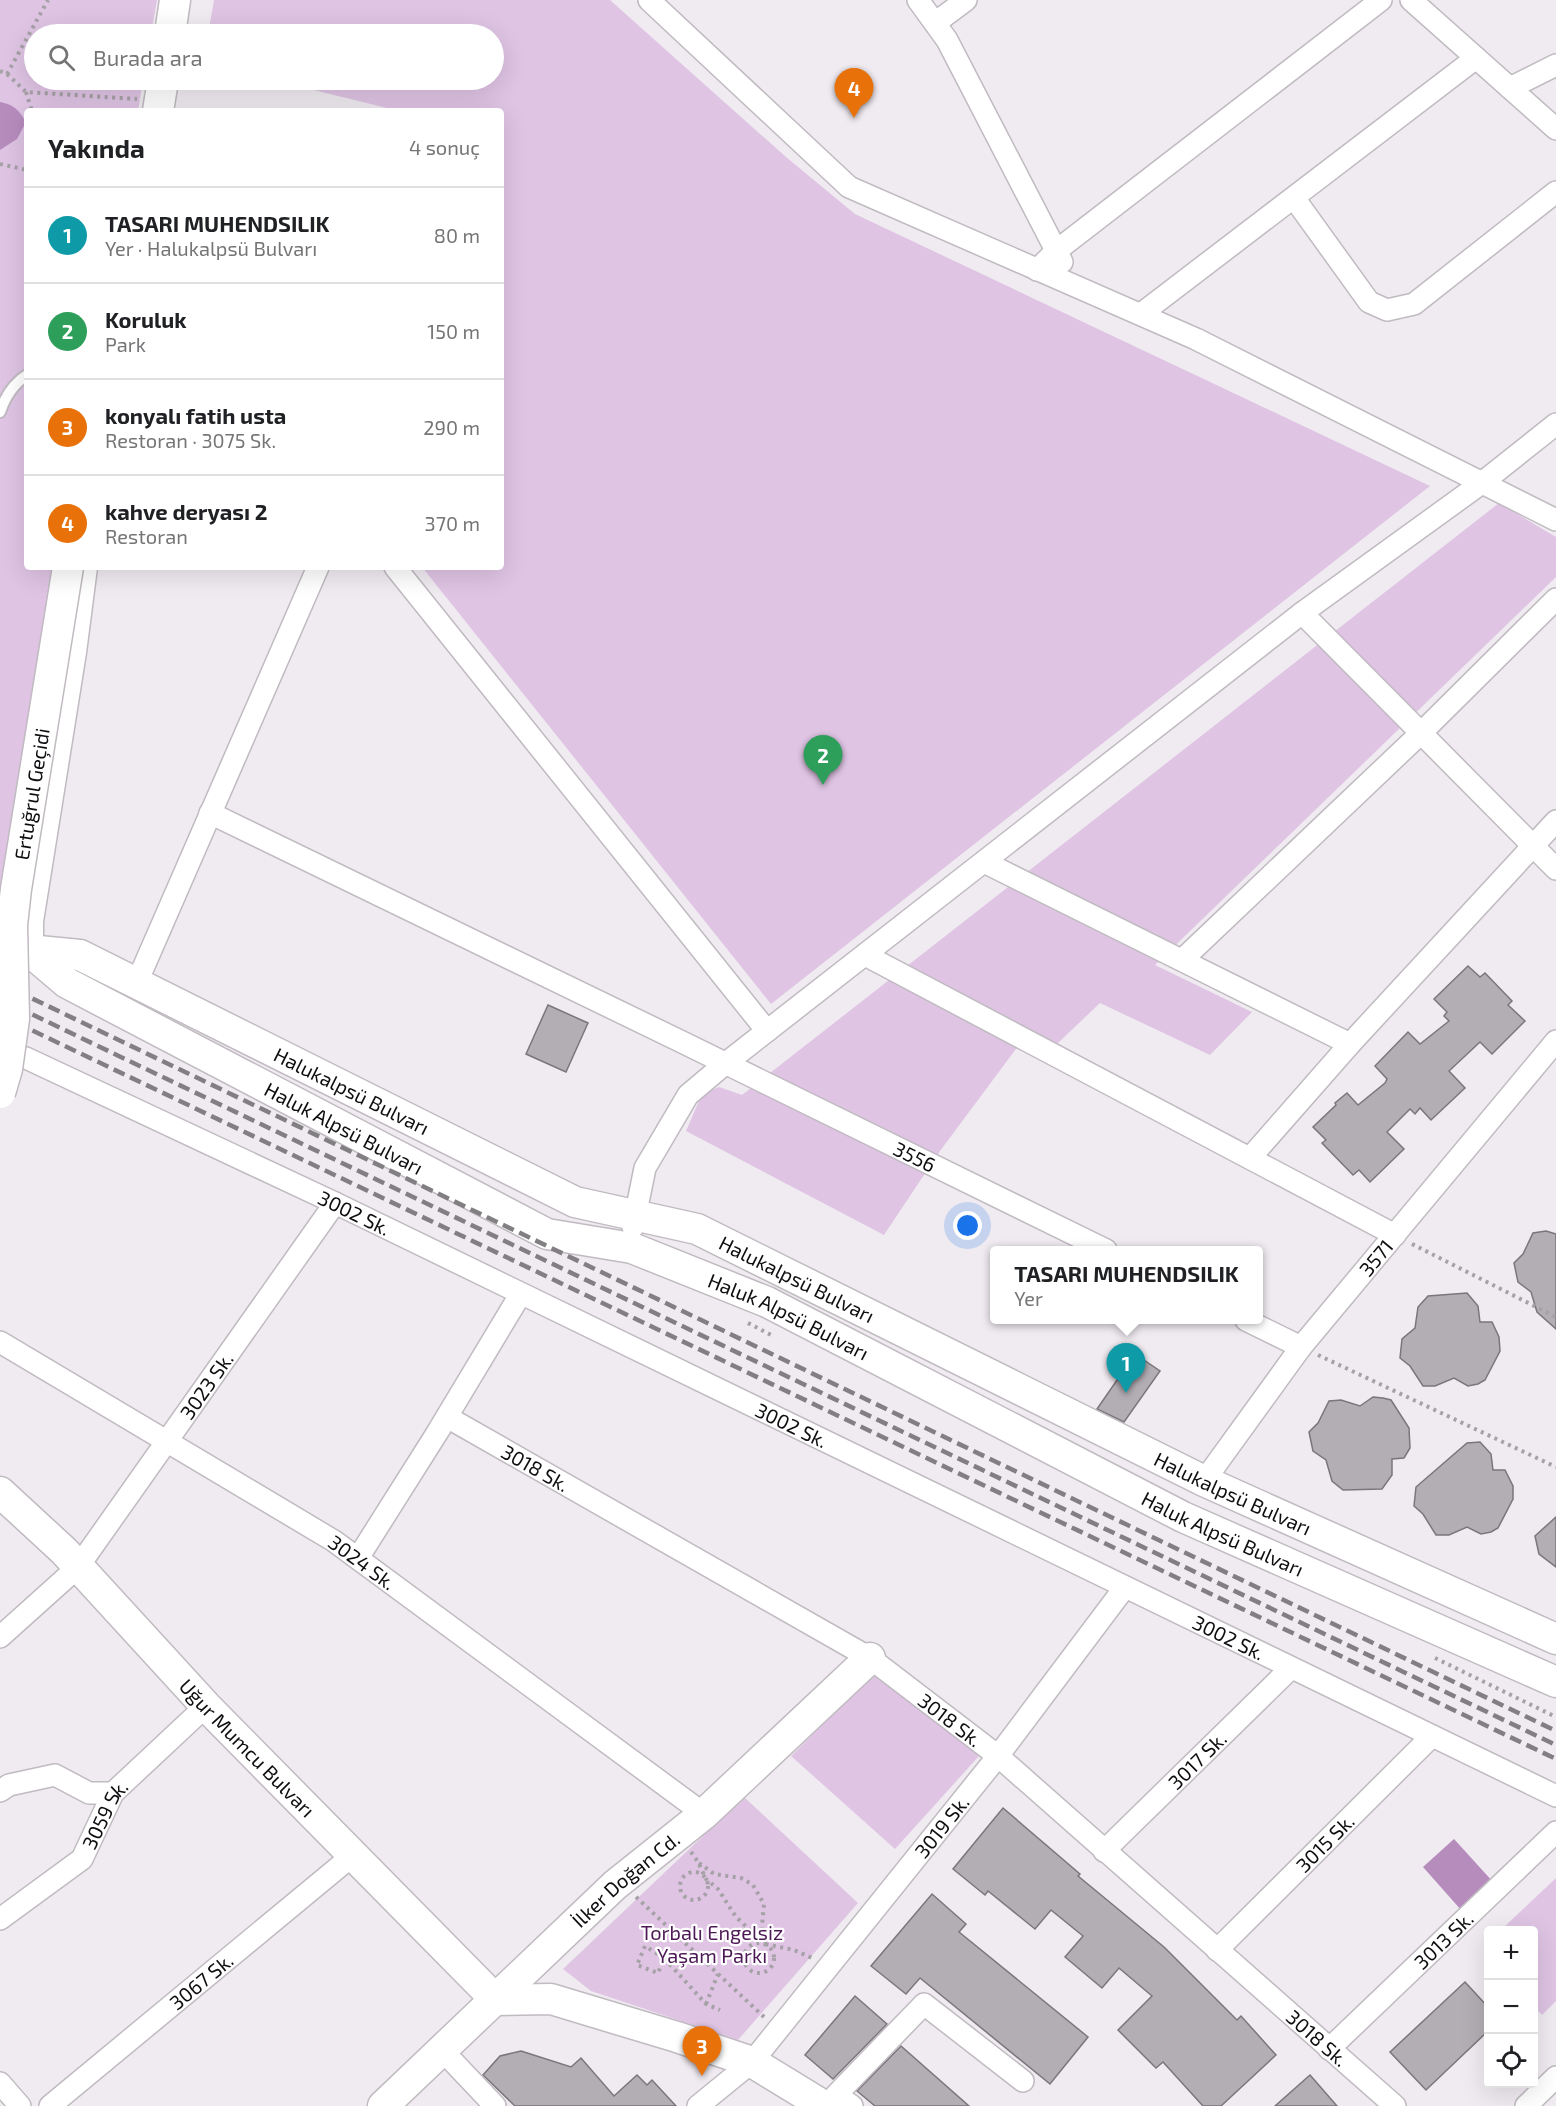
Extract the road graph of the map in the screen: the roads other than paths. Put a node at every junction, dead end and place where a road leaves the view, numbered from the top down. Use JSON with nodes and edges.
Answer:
{"nodes":[{"id":1,"x":175,"y":0,"type":"edge"},
{"id":2,"x":650,"y":0,"type":"edge"},
{"id":3,"x":918,"y":0,"type":"edge"},
{"id":4,"x":966,"y":0,"type":"edge"},
{"id":5,"x":1381,"y":0,"type":"edge"},
{"id":6,"x":1411,"y":0,"type":"edge"},
{"id":7,"x":935,"y":23,"type":"junction"},
{"id":8,"x":171,"y":24,"type":"edge"},
{"id":9,"x":1476,"y":58,"type":"junction"},
{"id":10,"x":1556,"y":65,"type":"edge"},
{"id":11,"x":1510,"y":88,"type":"junction"},
{"id":12,"x":1556,"y":129,"type":"edge"},
{"id":13,"x":1556,"y":192,"type":"edge"},
{"id":14,"x":1294,"y":198,"type":"junction"},
{"id":15,"x":1056,"y":251,"type":"junction"},
{"id":16,"x":1037,"y":270,"type":"junction"},
{"id":17,"x":1074,"y":286,"type":"junction"},
{"id":18,"x":1141,"y":314,"type":"junction"},
{"id":19,"x":24,"y":377,"type":"edge"},
{"id":20,"x":0,"y":412,"type":"edge"},
{"id":21,"x":1556,"y":424,"type":"edge"},
{"id":22,"x":1483,"y":482,"type":"junction"},
{"id":23,"x":1556,"y":520,"type":"edge"},
{"id":24,"x":68,"y":570,"type":"edge"},
{"id":25,"x":82,"y":570,"type":"edge"},
{"id":26,"x":317,"y":570,"type":"edge"},
{"id":27,"x":397,"y":570,"type":"edge"},
{"id":28,"x":1556,"y":599,"type":"edge"},
{"id":29,"x":1302,"y":613,"type":"junction"},
{"id":30,"x":1421,"y":733,"type":"junction"},
{"id":31,"x":210,"y":813,"type":"junction"},
{"id":32,"x":1556,"y":821,"type":"edge"},
{"id":33,"x":1532,"y":845,"type":"junction"},
{"id":34,"x":984,"y":862,"type":"junction"},
{"id":35,"x":1556,"y":870,"type":"edge"},
{"id":36,"x":0,"y":934,"type":"edge"},
{"id":37,"x":28,"y":950,"type":"junction"},
{"id":38,"x":865,"y":955,"type":"junction"},
{"id":39,"x":1182,"y":960,"type":"junction"},
{"id":40,"x":137,"y":982,"type":"junction"},
{"id":41,"x":767,"y":1031,"type":"junction"},
{"id":42,"x":1556,"y":1041,"type":"edge"},
{"id":43,"x":1350,"y":1044,"type":"junction"},
{"id":44,"x":13,"y":1052,"type":"edge"},
{"id":45,"x":726,"y":1064,"type":"junction"},
{"id":46,"x":0,"y":1093,"type":"edge"},
{"id":47,"x":1251,"y":1158,"type":"junction"},
{"id":48,"x":335,"y":1203,"type":"junction"},
{"id":49,"x":634,"y":1215,"type":"junction"},
{"id":50,"x":1395,"y":1235,"type":"junction"},
{"id":51,"x":1096,"y":1246,"type":"edge"},
{"id":52,"x":632,"y":1248,"type":"junction"},
{"id":53,"x":520,"y":1295,"type":"junction"},
{"id":54,"x":1254,"y":1324,"type":"edge"},
{"id":55,"x":0,"y":1342,"type":"edge"},
{"id":56,"x":1302,"y":1347,"type":"junction"},
{"id":57,"x":447,"y":1417,"type":"junction"},
{"id":58,"x":166,"y":1441,"type":"junction"},
{"id":59,"x":1204,"y":1481,"type":"junction"},
{"id":60,"x":0,"y":1492,"type":"edge"},
{"id":61,"x":358,"y":1558,"type":"junction"},
{"id":62,"x":78,"y":1567,"type":"junction"},
{"id":63,"x":1125,"y":1587,"type":"junction"},
{"id":64,"x":0,"y":1637,"type":"edge"},
{"id":65,"x":1556,"y":1639,"type":"edge"},
{"id":66,"x":870,"y":1658,"type":"junction"},
{"id":67,"x":1291,"y":1668,"type":"junction"},
{"id":68,"x":1556,"y":1682,"type":"edge"},
{"id":69,"x":206,"y":1706,"type":"junction"},
{"id":70,"x":1432,"y":1736,"type":"junction"},
{"id":71,"x":998,"y":1756,"type":"junction"},
{"id":72,"x":0,"y":1791,"type":"edge"},
{"id":73,"x":113,"y":1794,"type":"junction"},
{"id":74,"x":1556,"y":1796,"type":"edge"},
{"id":75,"x":704,"y":1814,"type":"junction"},
{"id":76,"x":1556,"y":1832,"type":"edge"},
{"id":77,"x":1104,"y":1851,"type":"junction"},
{"id":78,"x":352,"y":1856,"type":"junction"},
{"id":79,"x":0,"y":1919,"type":"edge"},
{"id":80,"x":1217,"y":1950,"type":"junction"},
{"id":81,"x":496,"y":2000,"type":"junction"},
{"id":82,"x":1329,"y":2049,"type":"junction"},
{"id":83,"x":442,"y":2050,"type":"junction"},
{"id":84,"x":752,"y":2062,"type":"junction"},
{"id":85,"x":1556,"y":2077,"type":"edge"},
{"id":86,"x":1023,"y":2081,"type":"dead end"},
{"id":87,"x":0,"y":2083,"type":"edge"},
{"id":88,"x":20,"y":2106,"type":"edge"},
{"id":89,"x":50,"y":2106,"type":"edge"},
{"id":90,"x":383,"y":2106,"type":"edge"},
{"id":91,"x":495,"y":2106,"type":"edge"},
{"id":92,"x":698,"y":2106,"type":"edge"},
{"id":93,"x":824,"y":2106,"type":"edge"},
{"id":94,"x":852,"y":2106,"type":"edge"},
{"id":95,"x":1395,"y":2106,"type":"edge"},
{"id":96,"x":1526,"y":2106,"type":"edge"}],
"edges":[{"from":1,"to":8,"type":"main road"},
{"from":2,"to":16,"type":"street"},
{"from":3,"to":7,"type":"street"},
{"from":4,"to":7,"type":"street"},
{"from":5,"to":15,"type":"street"},
{"from":6,"to":9,"type":"street"},
{"from":7,"to":15,"type":"street"},
{"from":9,"to":11,"type":"street"},
{"from":9,"to":14,"type":"street"},
{"from":10,"to":11,"type":"street"},
{"from":11,"to":12,"type":"street"},
{"from":13,"to":14,"type":"street"},
{"from":14,"to":18,"type":"street"},
{"from":15,"to":16,"type":"street"},
{"from":15,"to":17,"type":"street"},
{"from":16,"to":17,"type":"street"},
{"from":17,"to":18,"type":"street"},
{"from":18,"to":22,"type":"street"},
{"from":19,"to":20,"type":"lane"},
{"from":21,"to":22,"type":"street"},
{"from":22,"to":23,"type":"street"},
{"from":22,"to":29,"type":"street"},
{"from":24,"to":46,"type":"main road","name":"Ertuğrul Geçidi","bridge":true},
{"from":25,"to":37,"type":"main road"},
{"from":26,"to":31,"type":"street"},
{"from":27,"to":41,"type":"street"},
{"from":28,"to":30,"type":"street"},
{"from":29,"to":30,"type":"street"},
{"from":29,"to":34,"type":"street"},
{"from":30,"to":33,"type":"street"},
{"from":30,"to":39,"type":"street"},
{"from":31,"to":40,"type":"street"},
{"from":31,"to":45,"type":"street","name":"3556"},
{"from":32,"to":33,"type":"street"},
{"from":33,"to":35,"type":"street"},
{"from":33,"to":43,"type":"street"},
{"from":34,"to":38,"type":"street"},
{"from":34,"to":39,"type":"street"},
{"from":36,"to":37,"type":"main road"},
{"from":37,"to":40,"type":"main road","name":"Halukalpsü Bulvarı"},
{"from":37,"to":52,"type":"main road","name":"Haluk Alpsü Bulvarı"},
{"from":38,"to":41,"type":"street"},
{"from":38,"to":47,"type":"street"},
{"from":39,"to":43,"type":"street"},
{"from":40,"to":49,"type":"main road","name":"Halukalpsü Bulvarı"},
{"from":41,"to":45,"type":"street"},
{"from":42,"to":50,"type":"street","name":"3571"},
{"from":43,"to":47,"type":"street"},
{"from":44,"to":48,"type":"street","name":"3002 Sk."},
{"from":45,"to":49,"type":"street"},
{"from":45,"to":51,"type":"street","name":"3556"},
{"from":47,"to":50,"type":"street"},
{"from":48,"to":53,"type":"street","name":"3002 Sk."},
{"from":48,"to":58,"type":"street","name":"3023 Sk."},
{"from":49,"to":52,"type":"street"},
{"from":49,"to":59,"type":"main road","name":"Halukalpsü Bulvarı"},
{"from":50,"to":56,"type":"street","name":"3571"},
{"from":52,"to":68,"type":"main road","name":"Haluk Alpsü Bulvarı"},
{"from":53,"to":57,"type":"street"},
{"from":53,"to":63,"type":"street","name":"3002 Sk."},
{"from":54,"to":56,"type":"street"},
{"from":55,"to":58,"type":"street","name":"3024 Sk."},
{"from":56,"to":59,"type":"street","name":"3571"},
{"from":57,"to":61,"type":"street"},
{"from":57,"to":66,"type":"street","name":"3018 Sk."},
{"from":58,"to":61,"type":"street","name":"3024 Sk."},
{"from":58,"to":62,"type":"street","name":"3023 Sk."},
{"from":59,"to":65,"type":"main road","name":"Halukalpsü Bulvarı"},
{"from":60,"to":62,"type":"main road","name":"Uğur Mumcu Bulvarı"},
{"from":61,"to":75,"type":"street","name":"3024 Sk."},
{"from":62,"to":64,"type":"street","name":"3023 Sk."},
{"from":62,"to":69,"type":"main road","name":"Uğur Mumcu Bulvarı"},
{"from":63,"to":67,"type":"street","name":"3002 Sk."},
{"from":63,"to":71,"type":"street","name":"3019 Sk."},
{"from":66,"to":71,"type":"street","name":"3018 Sk."},
{"from":66,"to":75,"type":"main road","name":"İlker Doğan Cd."},
{"from":67,"to":70,"type":"street","name":"3002 Sk."},
{"from":67,"to":77,"type":"street","name":"3017 Sk."},
{"from":69,"to":73,"type":"street","name":"3059 Sk."},
{"from":69,"to":78,"type":"main road","name":"Uğur Mumcu Bulvarı"},
{"from":70,"to":74,"type":"street","name":"3002 Sk."},
{"from":70,"to":80,"type":"street","name":"3015 Sk."},
{"from":71,"to":77,"type":"street","name":"3018 Sk."},
{"from":71,"to":84,"type":"street","name":"3019 Sk."},
{"from":72,"to":73,"type":"street"},
{"from":73,"to":79,"type":"street","name":"3059 Sk."},
{"from":75,"to":81,"type":"main road","name":"İlker Doğan Cd."},
{"from":76,"to":82,"type":"street","name":"3013 Sk."},
{"from":77,"to":80,"type":"street","name":"3018 Sk."},
{"from":78,"to":81,"type":"main road","name":"Uğur Mumcu Bulvarı"},
{"from":78,"to":89,"type":"street","name":"3067 Sk."},
{"from":80,"to":82,"type":"street","name":"3018 Sk."},
{"from":81,"to":83,"type":"main road","name":"İlker Doğan Cd."},
{"from":81,"to":84,"type":"main road"},
{"from":82,"to":95,"type":"street","name":"3018 Sk."},
{"from":83,"to":90,"type":"main road","name":"İlker Doğan Cd."},
{"from":83,"to":91,"type":"street"},
{"from":84,"to":92,"type":"street","name":"3019 Sk."},
{"from":84,"to":93,"type":"main road"},
{"from":85,"to":96,"type":"street"},
{"from":86,"to":94,"type":"street"},
{"from":87,"to":88,"type":"street"}]}
